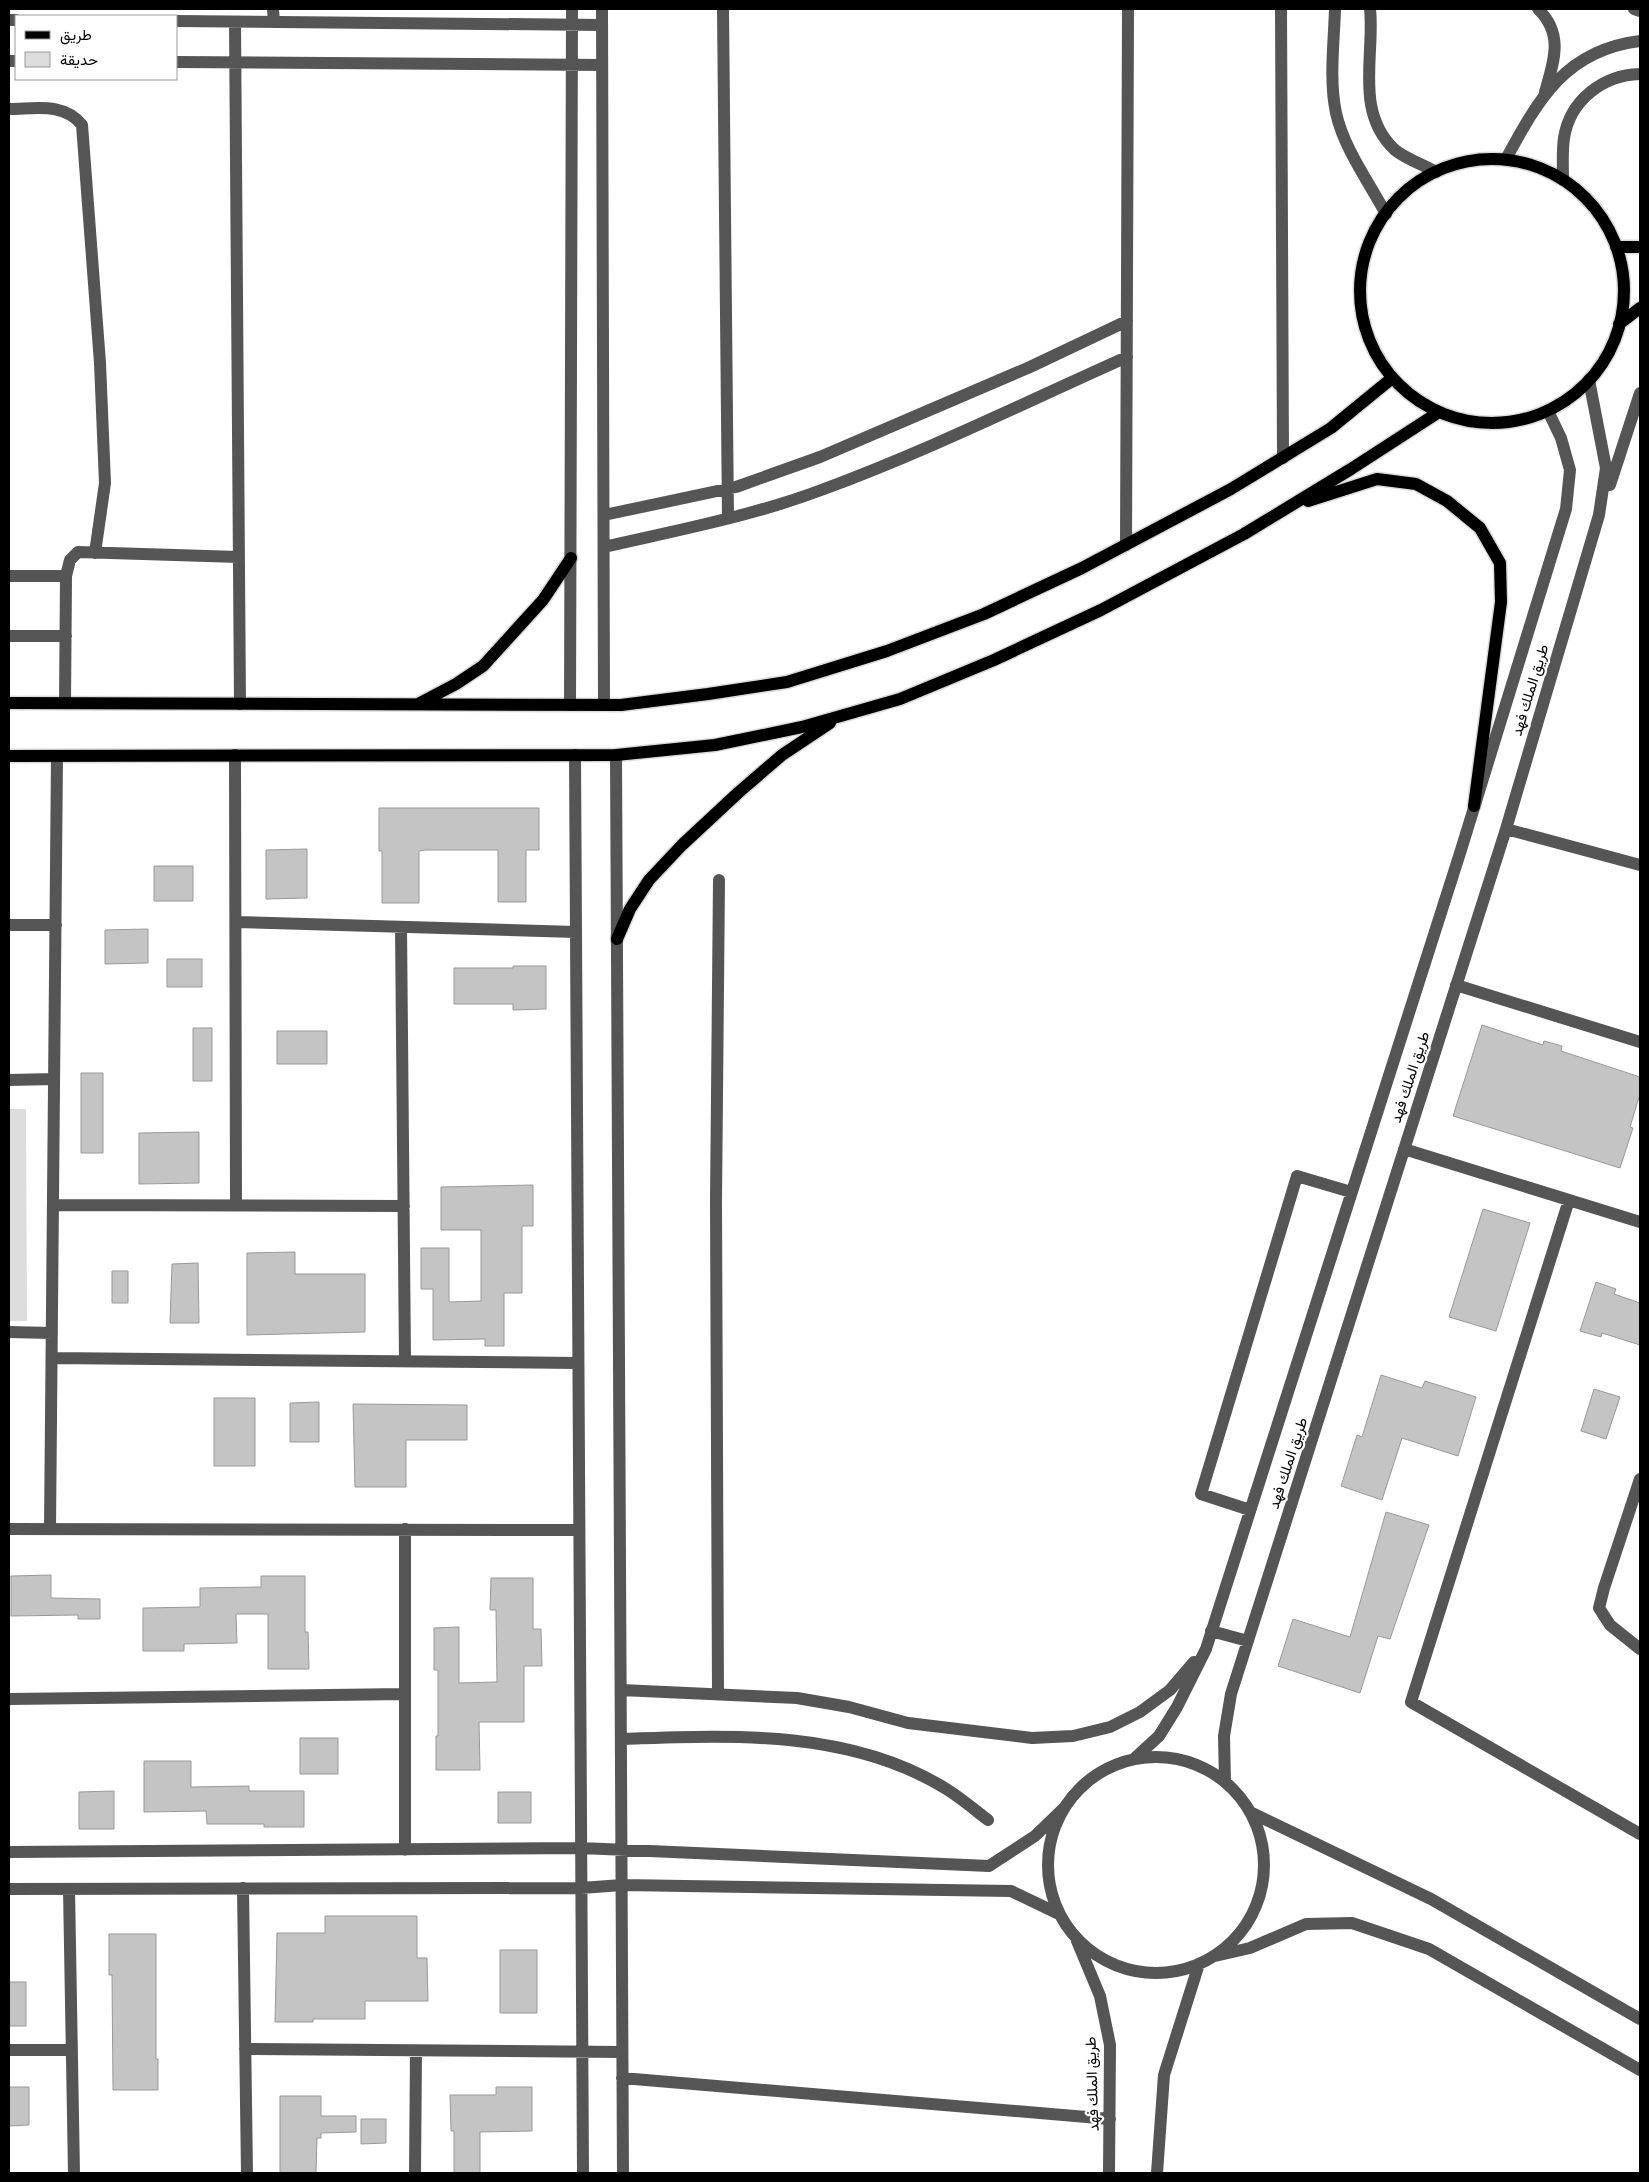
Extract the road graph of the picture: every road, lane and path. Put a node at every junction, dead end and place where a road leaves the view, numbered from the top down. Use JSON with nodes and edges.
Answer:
{"nodes":[{"id":1,"x":274,"y":9,"type":"edge"},
{"id":2,"x":572,"y":9,"type":"edge"},
{"id":3,"x":602,"y":9,"type":"edge"},
{"id":4,"x":723,"y":9,"type":"edge"},
{"id":5,"x":1128,"y":9,"type":"edge"},
{"id":6,"x":1281,"y":9,"type":"edge"},
{"id":7,"x":1335,"y":9,"type":"edge"},
{"id":8,"x":1370,"y":9,"type":"edge"},
{"id":9,"x":1538,"y":9,"type":"edge"},
{"id":10,"x":1634,"y":9,"type":"edge"},
{"id":11,"x":1640,"y":11,"type":"edge"},
{"id":12,"x":178,"y":21,"type":"edge"},
{"id":13,"x":235,"y":22,"type":"junction"},
{"id":14,"x":274,"y":22,"type":"junction"},
{"id":15,"x":572,"y":24,"type":"junction"},
{"id":16,"x":602,"y":25,"type":"junction"},
{"id":17,"x":1640,"y":41,"type":"edge"},
{"id":18,"x":178,"y":62,"type":"edge"},
{"id":19,"x":236,"y":63,"type":"junction"},
{"id":20,"x":572,"y":65,"type":"junction"},
{"id":21,"x":602,"y":65,"type":"junction"},
{"id":22,"x":1640,"y":74,"type":"edge"},
{"id":23,"x":1544,"y":95,"type":"junction"},
{"id":24,"x":9,"y":109,"type":"edge"},
{"id":25,"x":1506,"y":160,"type":"junction"},
{"id":26,"x":1436,"y":172,"type":"junction"},
{"id":27,"x":1563,"y":180,"type":"junction"},
{"id":28,"x":1386,"y":214,"type":"junction"},
{"id":29,"x":1616,"y":247,"type":"junction"},
{"id":30,"x":1640,"y":247,"type":"edge"},
{"id":31,"x":1640,"y":308,"type":"edge"},
{"id":32,"x":1127,"y":321,"type":"junction"},
{"id":33,"x":1619,"y":324,"type":"junction"},
{"id":34,"x":1126,"y":357,"type":"junction"},
{"id":35,"x":1391,"y":379,"type":"junction"},
{"id":36,"x":1589,"y":380,"type":"junction"},
{"id":37,"x":1640,"y":393,"type":"edge"},
{"id":38,"x":1439,"y":412,"type":"junction"},
{"id":39,"x":1548,"y":412,"type":"junction"},
{"id":40,"x":1283,"y":458,"type":"junction"},
{"id":41,"x":728,"y":488,"type":"junction"},
{"id":42,"x":1289,"y":507,"type":"junction"},
{"id":43,"x":604,"y":515,"type":"junction"},
{"id":44,"x":1599,"y":515,"type":"junction"},
{"id":45,"x":728,"y":518,"type":"junction"},
{"id":46,"x":1126,"y":544,"type":"junction"},
{"id":47,"x":604,"y":547,"type":"junction"},
{"id":48,"x":95,"y":553,"type":"junction"},
{"id":49,"x":239,"y":557,"type":"junction"},
{"id":50,"x":571,"y":558,"type":"junction"},
{"id":51,"x":9,"y":576,"type":"edge"},
{"id":52,"x":66,"y":576,"type":"junction"},
{"id":53,"x":9,"y":636,"type":"edge"},
{"id":54,"x":66,"y":636,"type":"junction"},
{"id":55,"x":9,"y":703,"type":"edge"},
{"id":56,"x":65,"y":703,"type":"junction"},
{"id":57,"x":240,"y":704,"type":"junction"},
{"id":58,"x":417,"y":705,"type":"junction"},
{"id":59,"x":570,"y":705,"type":"junction"},
{"id":60,"x":604,"y":705,"type":"junction"},
{"id":61,"x":842,"y":715,"type":"junction"},
{"id":62,"x":235,"y":755,"type":"junction"},
{"id":63,"x":575,"y":755,"type":"junction"},
{"id":64,"x":616,"y":755,"type":"junction"},
{"id":65,"x":9,"y":756,"type":"edge"},
{"id":66,"x":57,"y":756,"type":"junction"},
{"id":67,"x":1474,"y":806,"type":"junction"},
{"id":68,"x":1506,"y":828,"type":"junction"},
{"id":69,"x":1640,"y":865,"type":"edge"},
{"id":70,"x":719,"y":880,"type":"dead end"},
{"id":71,"x":236,"y":922,"type":"junction"},
{"id":72,"x":9,"y":925,"type":"edge"},
{"id":73,"x":56,"y":925,"type":"junction"},
{"id":74,"x":401,"y":927,"type":"junction"},
{"id":75,"x":576,"y":932,"type":"junction"},
{"id":76,"x":617,"y":939,"type":"junction"},
{"id":77,"x":1456,"y":985,"type":"junction"},
{"id":78,"x":1640,"y":1042,"type":"edge"},
{"id":79,"x":54,"y":1078,"type":"junction"},
{"id":80,"x":9,"y":1080,"type":"edge"},
{"id":81,"x":1404,"y":1149,"type":"junction"},
{"id":82,"x":1352,"y":1192,"type":"junction"},
{"id":83,"x":1569,"y":1200,"type":"junction"},
{"id":84,"x":53,"y":1205,"type":"junction"},
{"id":85,"x":236,"y":1206,"type":"junction"},
{"id":86,"x":404,"y":1206,"type":"junction"},
{"id":87,"x":1640,"y":1222,"type":"edge"},
{"id":88,"x":9,"y":1332,"type":"edge"},
{"id":89,"x":52,"y":1333,"type":"junction"},
{"id":90,"x":52,"y":1358,"type":"junction"},
{"id":91,"x":405,"y":1361,"type":"junction"},
{"id":92,"x":578,"y":1363,"type":"junction"},
{"id":93,"x":1640,"y":1479,"type":"edge"},
{"id":94,"x":1250,"y":1510,"type":"junction"},
{"id":95,"x":9,"y":1529,"type":"edge"},
{"id":96,"x":50,"y":1529,"type":"junction"},
{"id":97,"x":404,"y":1530,"type":"junction"},
{"id":98,"x":579,"y":1530,"type":"junction"},
{"id":99,"x":1211,"y":1631,"type":"junction"},
{"id":100,"x":1248,"y":1641,"type":"junction"},
{"id":101,"x":1640,"y":1648,"type":"edge"},
{"id":102,"x":1206,"y":1649,"type":"junction"},
{"id":103,"x":621,"y":1690,"type":"junction"},
{"id":104,"x":718,"y":1693,"type":"junction"},
{"id":105,"x":405,"y":1694,"type":"junction"},
{"id":106,"x":9,"y":1699,"type":"edge"},
{"id":107,"x":621,"y":1739,"type":"junction"},
{"id":108,"x":1134,"y":1759,"type":"junction"},
{"id":109,"x":1225,"y":1781,"type":"junction"},
{"id":110,"x":1065,"y":1807,"type":"junction"},
{"id":111,"x":1252,"y":1813,"type":"junction"},
{"id":112,"x":988,"y":1820,"type":"dead end"},
{"id":113,"x":1640,"y":1834,"type":"edge"},
{"id":114,"x":581,"y":1848,"type":"junction"},
{"id":115,"x":405,"y":1850,"type":"junction"},
{"id":116,"x":621,"y":1850,"type":"junction"},
{"id":117,"x":9,"y":1852,"type":"edge"},
{"id":118,"x":622,"y":1885,"type":"junction"},
{"id":119,"x":243,"y":1888,"type":"junction"},
{"id":120,"x":581,"y":1888,"type":"junction"},
{"id":121,"x":9,"y":1889,"type":"edge"},
{"id":122,"x":70,"y":1889,"type":"junction"},
{"id":123,"x":1060,"y":1914,"type":"junction"},
{"id":124,"x":1076,"y":1938,"type":"junction"},
{"id":125,"x":1213,"y":1957,"type":"junction"},
{"id":126,"x":1199,"y":1964,"type":"junction"},
{"id":127,"x":1640,"y":2019,"type":"edge"},
{"id":128,"x":245,"y":2049,"type":"junction"},
{"id":129,"x":9,"y":2050,"type":"edge"},
{"id":130,"x":72,"y":2050,"type":"junction"},
{"id":131,"x":416,"y":2050,"type":"junction"},
{"id":132,"x":582,"y":2052,"type":"junction"},
{"id":133,"x":622,"y":2052,"type":"junction"},
{"id":134,"x":1640,"y":2070,"type":"edge"},
{"id":135,"x":622,"y":2078,"type":"junction"},
{"id":136,"x":1110,"y":2118,"type":"junction"},
{"id":137,"x":74,"y":2173,"type":"edge"},
{"id":138,"x":247,"y":2173,"type":"edge"},
{"id":139,"x":415,"y":2173,"type":"edge"},
{"id":140,"x":583,"y":2173,"type":"edge"},
{"id":141,"x":623,"y":2173,"type":"edge"},
{"id":142,"x":1109,"y":2173,"type":"edge"},
{"id":143,"x":1157,"y":2173,"type":"edge"}],
"edges":[{"from":1,"to":14,"type":"street"},
{"from":2,"to":15,"type":"street"},
{"from":3,"to":16,"type":"street"},
{"from":4,"to":41,"type":"street"},
{"from":5,"to":32,"type":"street"},
{"from":6,"to":40,"type":"street"},
{"from":7,"to":28,"type":"street"},
{"from":8,"to":26,"type":"street"},
{"from":9,"to":23,"type":"street"},
{"from":10,"to":11,"type":"street"},
{"from":12,"to":13,"type":"street"},
{"from":13,"to":14,"type":"street"},
{"from":13,"to":19,"type":"street"},
{"from":14,"to":15,"type":"street"},
{"from":15,"to":16,"type":"street"},
{"from":15,"to":20,"type":"street"},
{"from":16,"to":21,"type":"street"},
{"from":17,"to":23,"type":"street"},
{"from":18,"to":19,"type":"street"},
{"from":19,"to":20,"type":"street"},
{"from":19,"to":49,"type":"street"},
{"from":20,"to":21,"type":"street"},
{"from":20,"to":50,"type":"street"},
{"from":21,"to":43,"type":"street"},
{"from":22,"to":27,"type":"street"},
{"from":23,"to":25,"type":"street"},
{"from":24,"to":48,"type":"street"},
{"from":25,"to":26,"type":"main road"},
{"from":25,"to":27,"type":"main road"},
{"from":26,"to":28,"type":"main road"},
{"from":27,"to":29,"type":"main road"},
{"from":28,"to":35,"type":"main road"},
{"from":29,"to":30,"type":"main road"},
{"from":29,"to":33,"type":"main road"},
{"from":31,"to":33,"type":"main road"},
{"from":32,"to":34,"type":"street"},
{"from":32,"to":41,"type":"street"},
{"from":33,"to":36,"type":"main road"},
{"from":34,"to":45,"type":"street"},
{"from":34,"to":46,"type":"street"},
{"from":35,"to":38,"type":"main road"},
{"from":35,"to":40,"type":"main road"},
{"from":36,"to":39,"type":"main road"},
{"from":36,"to":44,"type":"street","name":"طريق الملك فهد"},
{"from":37,"to":44,"type":"street"},
{"from":38,"to":39,"type":"main road"},
{"from":38,"to":42,"type":"main road"},
{"from":39,"to":67,"type":"street","name":"طريق الملك فهد"},
{"from":40,"to":46,"type":"main road"},
{"from":41,"to":43,"type":"street"},
{"from":41,"to":45,"type":"street"},
{"from":42,"to":61,"type":"main road"},
{"from":42,"to":67,"type":"main road"},
{"from":43,"to":47,"type":"street"},
{"from":44,"to":68,"type":"street","name":"طريق الملك فهد"},
{"from":45,"to":47,"type":"street"},
{"from":46,"to":60,"type":"main road"},
{"from":47,"to":60,"type":"street"},
{"from":48,"to":49,"type":"street"},
{"from":48,"to":52,"type":"street"},
{"from":49,"to":57,"type":"street"},
{"from":50,"to":58,"type":"main road"},
{"from":50,"to":59,"type":"street"},
{"from":51,"to":52,"type":"street"},
{"from":52,"to":54,"type":"street"},
{"from":53,"to":54,"type":"street"},
{"from":54,"to":56,"type":"street"},
{"from":55,"to":56,"type":"main road"},
{"from":56,"to":57,"type":"main road"},
{"from":57,"to":58,"type":"main road"},
{"from":58,"to":59,"type":"main road"},
{"from":59,"to":60,"type":"main road"},
{"from":61,"to":64,"type":"main road"},
{"from":61,"to":76,"type":"main road"},
{"from":62,"to":63,"type":"main road"},
{"from":62,"to":66,"type":"main road"},
{"from":62,"to":71,"type":"street"},
{"from":63,"to":64,"type":"main road"},
{"from":63,"to":75,"type":"street"},
{"from":64,"to":76,"type":"street"},
{"from":65,"to":66,"type":"main road"},
{"from":66,"to":73,"type":"street"},
{"from":67,"to":82,"type":"street","name":"طريق الملك فهد"},
{"from":68,"to":69,"type":"street"},
{"from":68,"to":77,"type":"street","name":"طريق الملك فهد"},
{"from":70,"to":104,"type":"street"},
{"from":71,"to":74,"type":"street"},
{"from":71,"to":85,"type":"street"},
{"from":72,"to":73,"type":"street"},
{"from":73,"to":79,"type":"street"},
{"from":74,"to":75,"type":"street"},
{"from":74,"to":86,"type":"street"},
{"from":75,"to":92,"type":"street"},
{"from":76,"to":103,"type":"street"},
{"from":77,"to":78,"type":"street"},
{"from":77,"to":81,"type":"street","name":"طريق الملك فهد"},
{"from":79,"to":80,"type":"street"},
{"from":79,"to":84,"type":"street"},
{"from":81,"to":83,"type":"street"},
{"from":81,"to":100,"type":"street","name":"طريق الملك فهد"},
{"from":82,"to":94,"type":"street","name":"طريق الملك فهد"},
{"from":82,"to":94,"type":"street"},
{"from":83,"to":87,"type":"street"},
{"from":83,"to":113,"type":"street"},
{"from":84,"to":85,"type":"street"},
{"from":84,"to":89,"type":"street"},
{"from":85,"to":86,"type":"street"},
{"from":86,"to":91,"type":"street"},
{"from":88,"to":89,"type":"street"},
{"from":89,"to":90,"type":"street"},
{"from":90,"to":91,"type":"street"},
{"from":90,"to":96,"type":"street"},
{"from":91,"to":92,"type":"street"},
{"from":92,"to":98,"type":"street"},
{"from":93,"to":101,"type":"street"},
{"from":94,"to":99,"type":"street","name":"طريق الملك فهد"},
{"from":95,"to":96,"type":"street"},
{"from":96,"to":97,"type":"street"},
{"from":97,"to":98,"type":"street"},
{"from":97,"to":105,"type":"street"},
{"from":98,"to":114,"type":"street"},
{"from":99,"to":100,"type":"street"},
{"from":99,"to":102,"type":"street","name":"طريق الملك فهد"},
{"from":100,"to":109,"type":"street","name":"طريق الملك فهد"},
{"from":102,"to":104,"type":"street"},
{"from":102,"to":108,"type":"street","name":"طريق الملك فهد"},
{"from":103,"to":104,"type":"street"},
{"from":103,"to":107,"type":"street"},
{"from":105,"to":106,"type":"street"},
{"from":105,"to":115,"type":"street"},
{"from":107,"to":112,"type":"street"},
{"from":107,"to":116,"type":"street"},
{"from":108,"to":109,"type":"street"},
{"from":108,"to":110,"type":"street"},
{"from":109,"to":111,"type":"street"},
{"from":110,"to":116,"type":"street"},
{"from":110,"to":123,"type":"street"},
{"from":111,"to":125,"type":"street"},
{"from":111,"to":127,"type":"street"},
{"from":114,"to":115,"type":"street"},
{"from":114,"to":116,"type":"street"},
{"from":114,"to":120,"type":"street"},
{"from":115,"to":117,"type":"street"},
{"from":116,"to":118,"type":"street"},
{"from":118,"to":120,"type":"street"},
{"from":118,"to":123,"type":"street"},
{"from":118,"to":133,"type":"street"},
{"from":119,"to":120,"type":"street"},
{"from":119,"to":122,"type":"street"},
{"from":119,"to":128,"type":"street"},
{"from":120,"to":132,"type":"street"},
{"from":121,"to":122,"type":"street"},
{"from":122,"to":130,"type":"street"},
{"from":123,"to":124,"type":"street"},
{"from":124,"to":126,"type":"street"},
{"from":124,"to":136,"type":"street","name":"طريق الملك فهد"},
{"from":125,"to":126,"type":"street"},
{"from":125,"to":134,"type":"street"},
{"from":126,"to":143,"type":"street"},
{"from":128,"to":131,"type":"street"},
{"from":128,"to":138,"type":"street"},
{"from":129,"to":130,"type":"street"},
{"from":130,"to":137,"type":"street"},
{"from":131,"to":132,"type":"street"},
{"from":131,"to":139,"type":"street"},
{"from":132,"to":133,"type":"street"},
{"from":132,"to":140,"type":"street"},
{"from":133,"to":135,"type":"street"},
{"from":135,"to":136,"type":"street"},
{"from":135,"to":141,"type":"street"},
{"from":136,"to":142,"type":"street","name":"طريق الملك فهد"}]}
